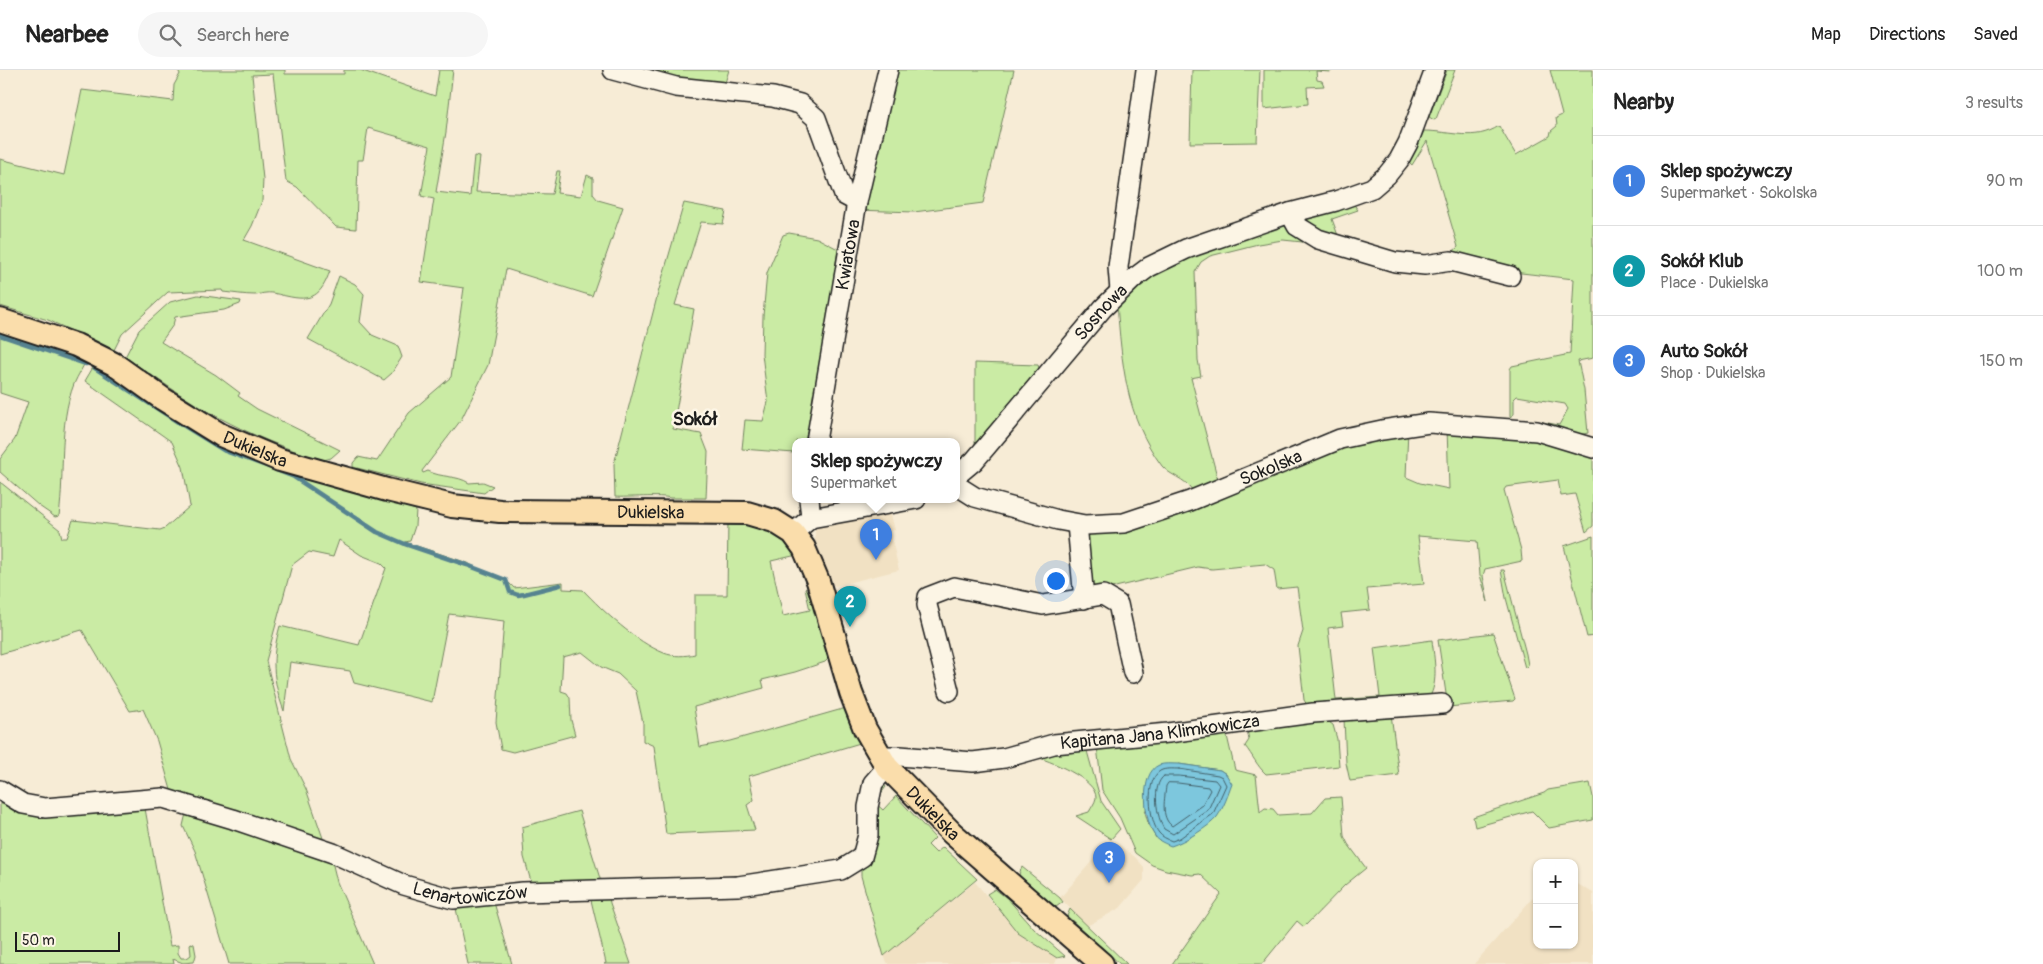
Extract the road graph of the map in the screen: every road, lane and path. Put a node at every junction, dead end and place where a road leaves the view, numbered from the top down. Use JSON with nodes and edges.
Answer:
{"nodes":[{"id":1,"x":613,"y":70,"type":"edge"},
{"id":2,"x":888,"y":70,"type":"edge"},
{"id":3,"x":1146,"y":70,"type":"edge"},
{"id":4,"x":1435,"y":70,"type":"edge"},
{"id":5,"x":856,"y":202,"type":"junction"},
{"id":6,"x":1290,"y":212,"type":"junction"},
{"id":7,"x":1510,"y":276,"type":"dead end"},
{"id":8,"x":1120,"y":291,"type":"junction"},
{"id":9,"x":0,"y":320,"type":"edge"},
{"id":10,"x":817,"y":438,"type":"edge"},
{"id":11,"x":1593,"y":448,"type":"edge"},
{"id":12,"x":960,"y":473,"type":"edge"},
{"id":13,"x":960,"y":488,"type":"edge"},
{"id":14,"x":809,"y":503,"type":"edge"},
{"id":15,"x":894,"y":503,"type":"edge"},
{"id":16,"x":810,"y":518,"type":"junction"},
{"id":17,"x":1077,"y":524,"type":"junction"},
{"id":18,"x":793,"y":533,"type":"junction"},
{"id":19,"x":1084,"y":599,"type":"junction"},
{"id":20,"x":1133,"y":673,"type":"dead end"},
{"id":21,"x":948,"y":691,"type":"dead end"},
{"id":22,"x":1442,"y":704,"type":"dead end"},
{"id":23,"x":883,"y":762,"type":"junction"},
{"id":24,"x":0,"y":790,"type":"edge"},
{"id":25,"x":1102,"y":964,"type":"edge"}],
"edges":[{"from":1,"to":5,"type":"street"},
{"from":2,"to":5,"type":"street","name":"Kwiatowa"},
{"from":3,"to":8,"type":"street"},
{"from":4,"to":6,"type":"street","name":"Sosnowa"},
{"from":5,"to":10,"type":"street","name":"Kwiatowa"},
{"from":6,"to":7,"type":"street"},
{"from":6,"to":8,"type":"street","name":"Sosnowa"},
{"from":8,"to":12,"type":"street","name":"Sosnowa"},
{"from":9,"to":18,"type":"main road","name":"Dukielska"},
{"from":11,"to":17,"type":"street","name":"Sokolska"},
{"from":13,"to":17,"type":"street","name":"Sokolska"},
{"from":14,"to":16,"type":"street"},
{"from":15,"to":16,"type":"street"},
{"from":16,"to":18,"type":"street"},
{"from":17,"to":19,"type":"street"},
{"from":18,"to":23,"type":"main road","name":"Dukielska"},
{"from":19,"to":20,"type":"street"},
{"from":19,"to":21,"type":"street"},
{"from":22,"to":23,"type":"street","name":"Kapitana Jana Klimkowicza"},
{"from":23,"to":24,"type":"street","name":"Lenartowiczów"},
{"from":23,"to":25,"type":"main road","name":"Dukielska"}]}
